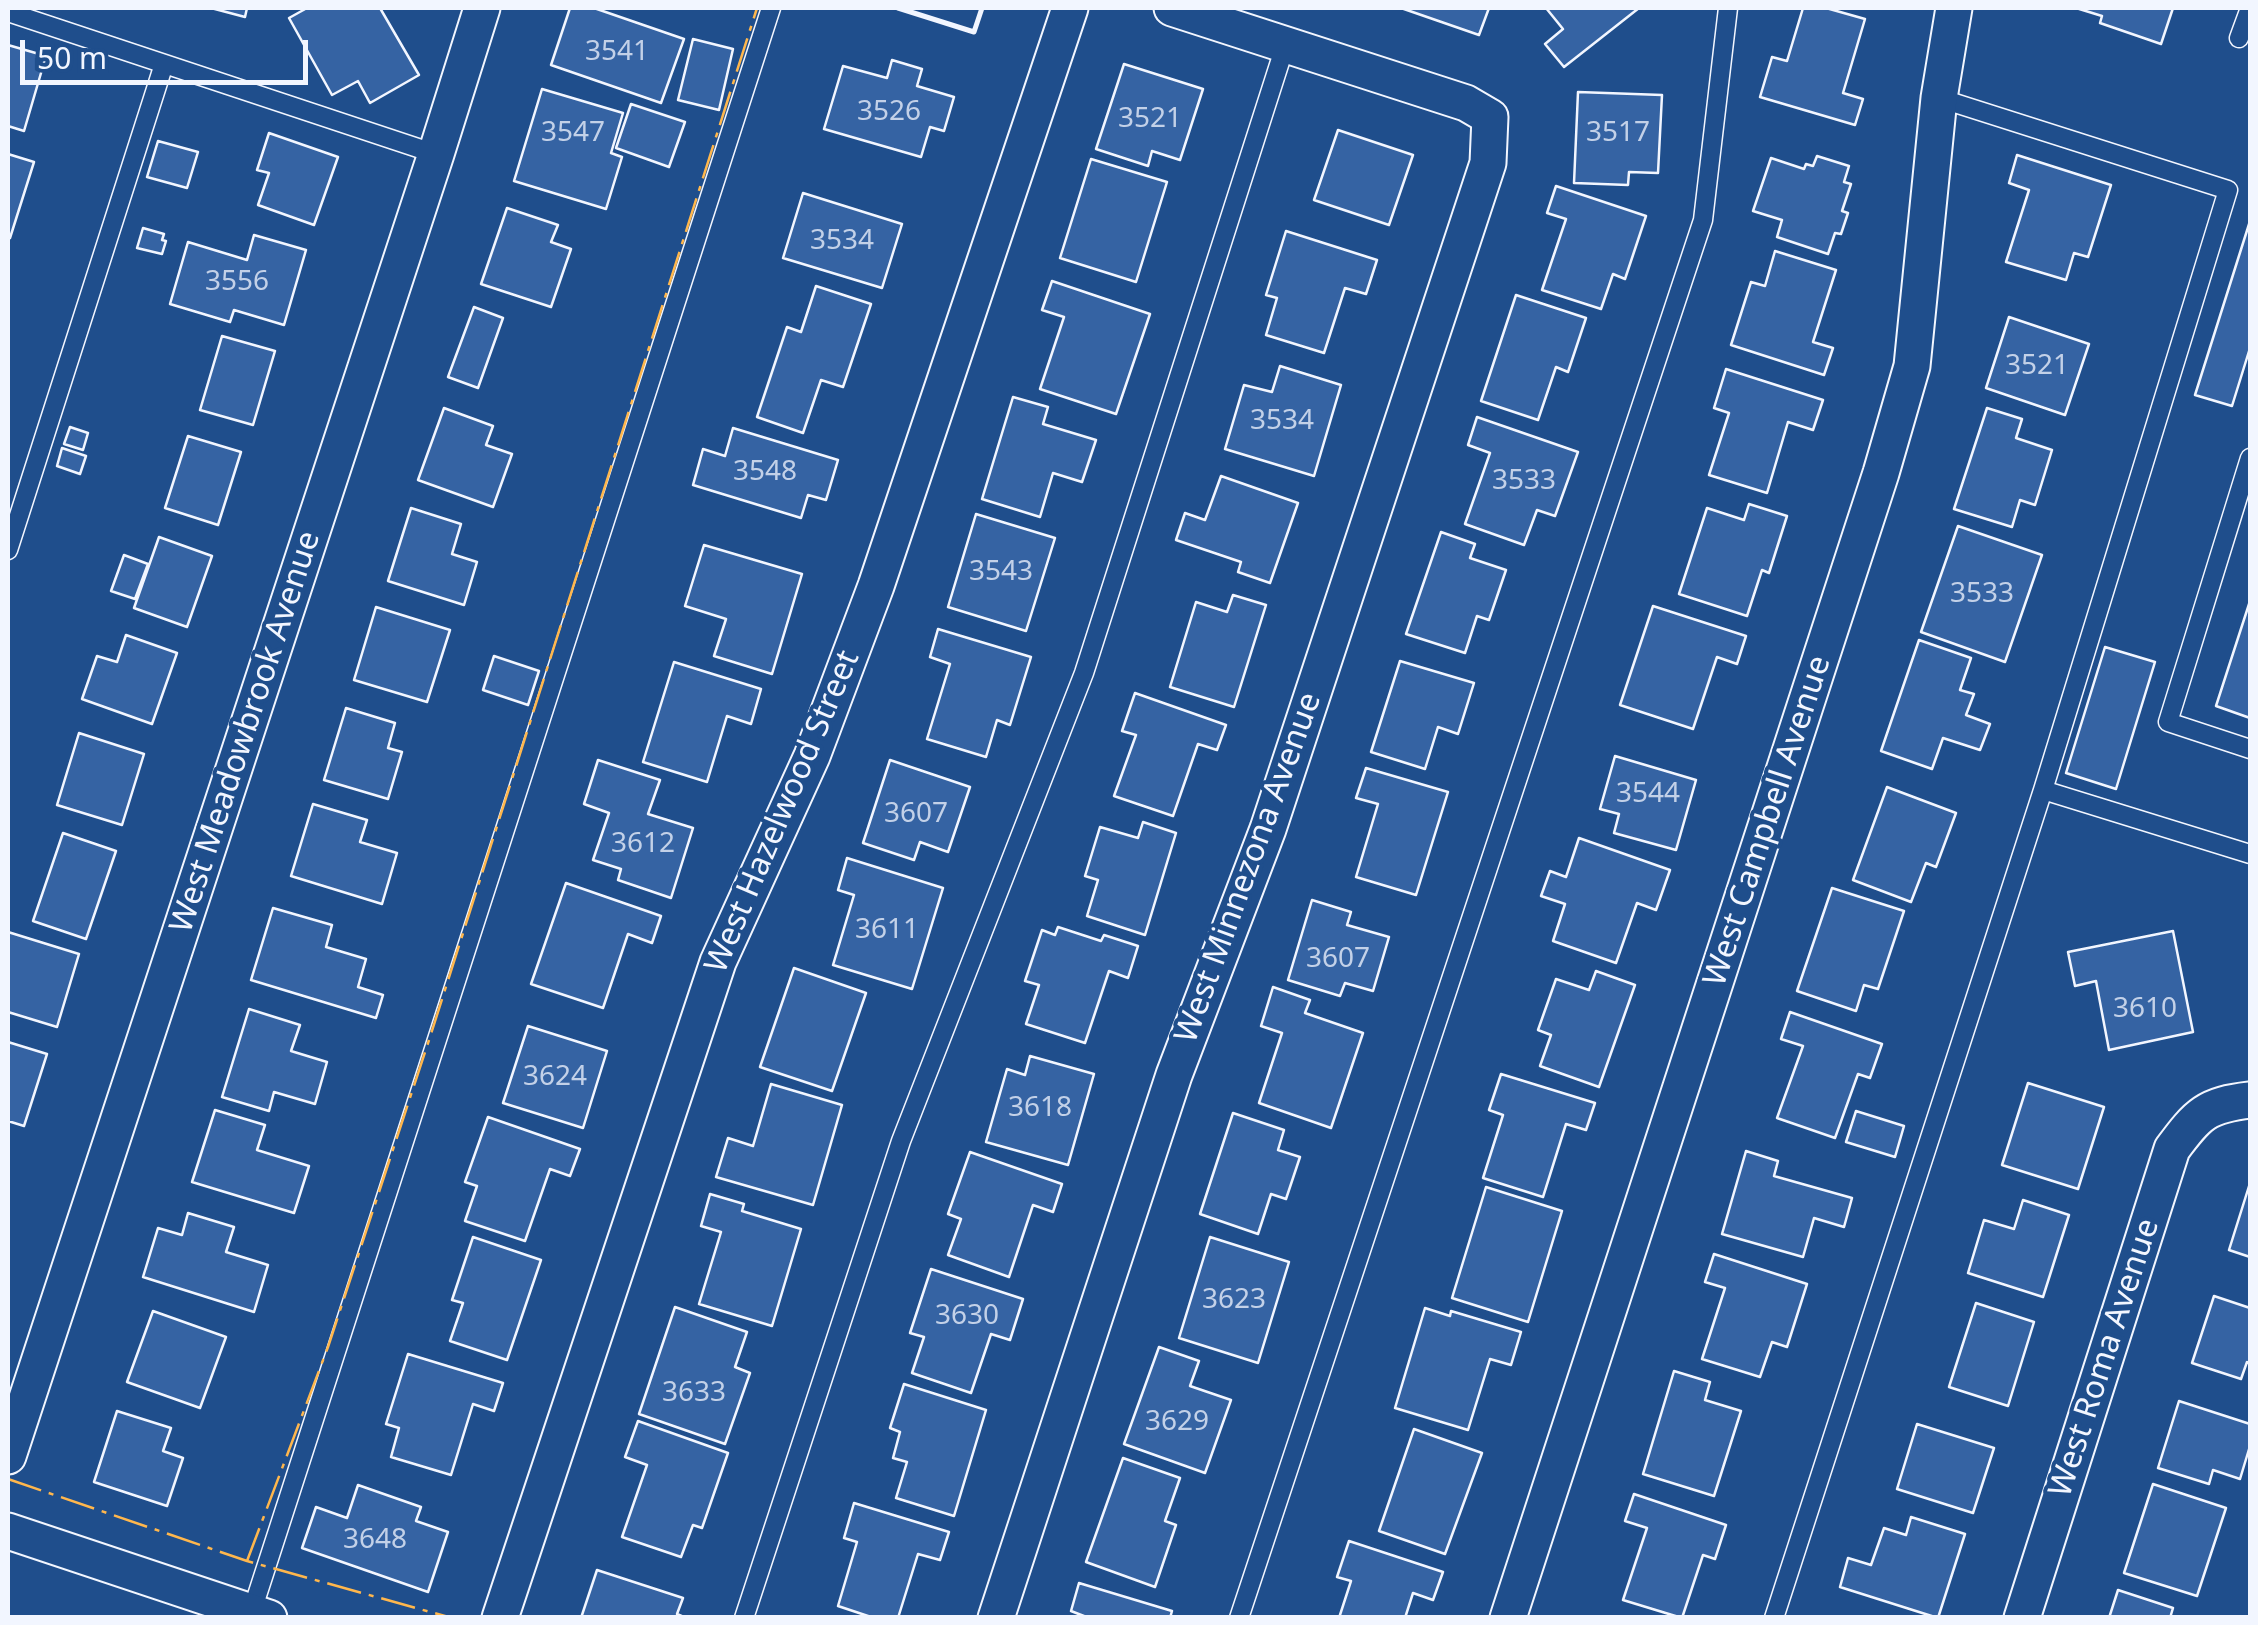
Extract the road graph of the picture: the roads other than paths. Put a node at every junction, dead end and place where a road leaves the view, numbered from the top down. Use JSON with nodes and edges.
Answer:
{"nodes":[{"id":1,"x":482,"y":8,"type":"edge"},
{"id":2,"x":771,"y":8,"type":"edge"},
{"id":3,"x":1070,"y":8,"type":"edge"},
{"id":4,"x":1172,"y":8,"type":"edge"},
{"id":5,"x":1728,"y":8,"type":"edge"},
{"id":6,"x":1954,"y":8,"type":"edge"},
{"id":7,"x":2250,"y":8,"type":"edge"},
{"id":8,"x":8,"y":12,"type":"edge"},
{"id":9,"x":2239,"y":38,"type":"dead end"},
{"id":10,"x":1286,"y":44,"type":"junction"},
{"id":11,"x":164,"y":64,"type":"junction"},
{"id":12,"x":1940,"y":98,"type":"junction"},
{"id":13,"x":436,"y":154,"type":"junction"},
{"id":14,"x":2250,"y":458,"type":"edge"},
{"id":15,"x":8,"y":550,"type":"edge"},
{"id":16,"x":2250,"y":749,"type":"edge"},
{"id":17,"x":2044,"y":790,"type":"junction"},
{"id":18,"x":2250,"y":854,"type":"edge"},
{"id":19,"x":2250,"y":1100,"type":"edge"},
{"id":20,"x":8,"y":1456,"type":"edge"},
{"id":21,"x":8,"y":1532,"type":"edge"},
{"id":22,"x":257,"y":1616,"type":"edge"},
{"id":23,"x":500,"y":1618,"type":"edge"},
{"id":24,"x":744,"y":1618,"type":"edge"},
{"id":25,"x":996,"y":1618,"type":"edge"},
{"id":26,"x":1239,"y":1618,"type":"edge"},
{"id":27,"x":1508,"y":1618,"type":"edge"},
{"id":28,"x":1774,"y":1618,"type":"edge"},
{"id":29,"x":2022,"y":1618,"type":"edge"}],
"edges":[{"from":1,"to":13,"type":"street","name":"West Meadowbrook Avenue"},
{"from":2,"to":22,"type":"lane"},
{"from":3,"to":23,"type":"street","name":"West Hazelwood Street"},
{"from":4,"to":10,"type":"street"},
{"from":5,"to":26,"type":"lane"},
{"from":6,"to":12,"type":"street","name":"West Campbell Avenue"},
{"from":7,"to":9,"type":"lane"},
{"from":8,"to":11,"type":"lane"},
{"from":10,"to":24,"type":"lane"},
{"from":10,"to":25,"type":"street","name":"West Minnezona Avenue"},
{"from":11,"to":13,"type":"lane"},
{"from":11,"to":15,"type":"lane"},
{"from":12,"to":17,"type":"lane"},
{"from":12,"to":27,"type":"street","name":"West Campbell Avenue"},
{"from":13,"to":20,"type":"street","name":"West Meadowbrook Avenue"},
{"from":14,"to":16,"type":"lane"},
{"from":17,"to":18,"type":"lane"},
{"from":17,"to":28,"type":"lane"},
{"from":19,"to":29,"type":"street","name":"West Roma Avenue"},
{"from":21,"to":22,"type":"street"}]}
